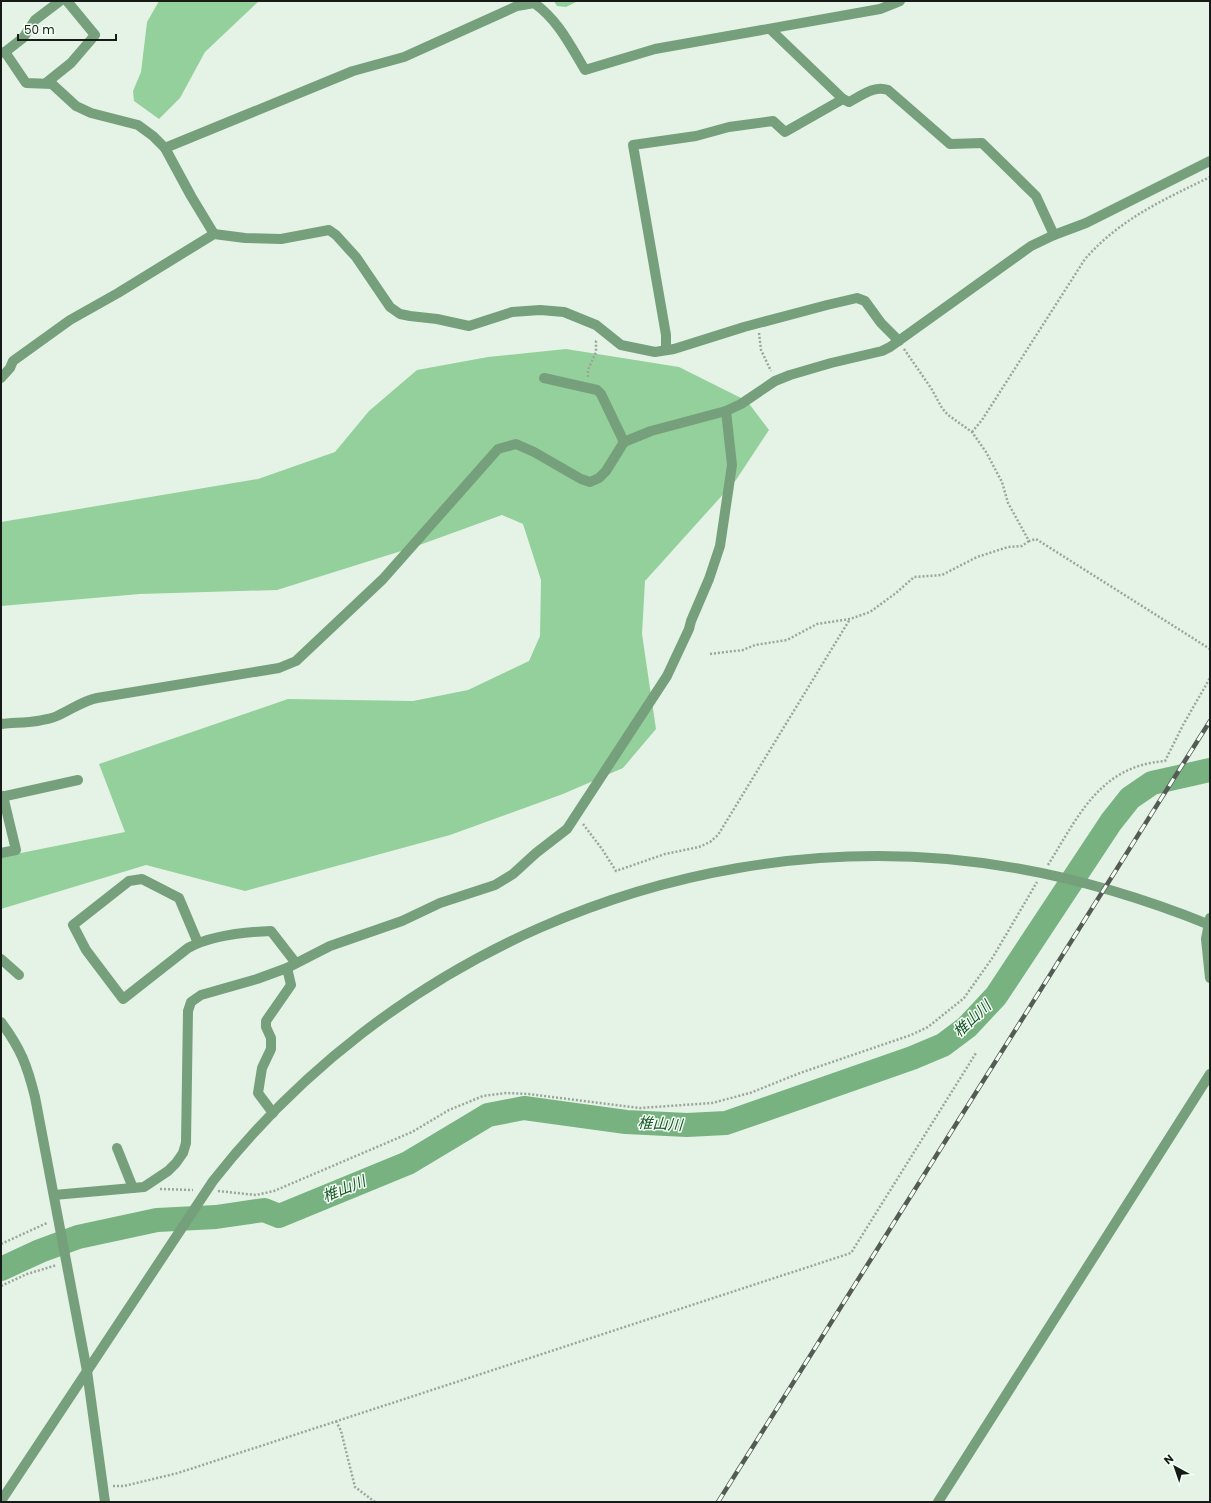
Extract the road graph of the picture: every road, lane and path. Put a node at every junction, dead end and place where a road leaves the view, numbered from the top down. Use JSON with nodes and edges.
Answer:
{"nodes":[{"id":1,"x":60,"y":1,"type":"edge"},
{"id":2,"x":68,"y":1,"type":"edge"},
{"id":3,"x":900,"y":1,"type":"edge"},
{"id":4,"x":770,"y":29,"type":"junction"},
{"id":5,"x":3,"y":53,"type":"edge"},
{"id":6,"x":46,"y":83,"type":"junction"},
{"id":7,"x":843,"y":99,"type":"junction"},
{"id":8,"x":165,"y":148,"type":"junction"},
{"id":9,"x":1210,"y":161,"type":"edge"},
{"id":10,"x":1210,"y":177,"type":"edge"},
{"id":11,"x":214,"y":234,"type":"junction"},
{"id":12,"x":1054,"y":235,"type":"junction"},
{"id":13,"x":744,"y":328,"type":"junction"},
{"id":14,"x":898,"y":341,"type":"junction"},
{"id":15,"x":602,"y":342,"type":"dead end"},
{"id":16,"x":666,"y":349,"type":"junction"},
{"id":17,"x":1,"y":378,"type":"edge"},
{"id":18,"x":544,"y":378,"type":"dead end"},
{"id":19,"x":775,"y":381,"type":"junction"},
{"id":20,"x":588,"y":388,"type":"junction"},
{"id":21,"x":726,"y":411,"type":"junction"},
{"id":22,"x":972,"y":432,"type":"junction"},
{"id":23,"x":624,"y":442,"type":"junction"},
{"id":24,"x":1029,"y":541,"type":"junction"},
{"id":25,"x":850,"y":619,"type":"junction"},
{"id":26,"x":1210,"y":649,"type":"edge"},
{"id":27,"x":710,"y":654,"type":"dead end"},
{"id":28,"x":1210,"y":678,"type":"edge"},
{"id":29,"x":1,"y":724,"type":"edge"},
{"id":30,"x":78,"y":780,"type":"dead end"},
{"id":31,"x":2,"y":796,"type":"edge"},
{"id":32,"x":574,"y":815,"type":"junction"},
{"id":33,"x":1,"y":853,"type":"edge"},
{"id":34,"x":1044,"y":871,"type":"dead end"},
{"id":35,"x":1040,"y":877,"type":"dead end"},
{"id":36,"x":1210,"y":918,"type":"edge"},
{"id":37,"x":1210,"y":925,"type":"edge"},
{"id":38,"x":198,"y":943,"type":"junction"},
{"id":39,"x":1,"y":959,"type":"edge"},
{"id":40,"x":291,"y":965,"type":"junction"},
{"id":41,"x":19,"y":976,"type":"dead end"},
{"id":42,"x":1210,"y":978,"type":"edge"},
{"id":43,"x":1,"y":1022,"type":"edge"},
{"id":44,"x":976,"y":1053,"type":"dead end"},
{"id":45,"x":1210,"y":1074,"type":"edge"},
{"id":46,"x":273,"y":1113,"type":"junction"},
{"id":47,"x":117,"y":1148,"type":"dead end"},
{"id":48,"x":213,"y":1186,"type":"junction"},
{"id":49,"x":144,"y":1187,"type":"junction"},
{"id":50,"x":133,"y":1188,"type":"junction"},
{"id":51,"x":199,"y":1190,"type":"dead end"},
{"id":52,"x":55,"y":1200,"type":"junction"},
{"id":53,"x":47,"y":1223,"type":"dead end"},
{"id":54,"x":1,"y":1244,"type":"edge"},
{"id":55,"x":67,"y":1262,"type":"junction"},
{"id":56,"x":1,"y":1286,"type":"edge"},
{"id":57,"x":87,"y":1371,"type":"junction"},
{"id":58,"x":336,"y":1421,"type":"junction"},
{"id":59,"x":102,"y":1487,"type":"junction"},
{"id":60,"x":1,"y":1501,"type":"edge"},
{"id":61,"x":104,"y":1502,"type":"edge"},
{"id":62,"x":375,"y":1502,"type":"edge"},
{"id":63,"x":938,"y":1502,"type":"edge"}],
"edges":[{"from":1,"to":5,"type":"street"},
{"from":2,"to":6,"type":"street"},
{"from":3,"to":4,"type":"street"},
{"from":4,"to":7,"type":"street"},
{"from":4,"to":8,"type":"street"},
{"from":5,"to":6,"type":"street"},
{"from":6,"to":8,"type":"street"},
{"from":7,"to":12,"type":"street"},
{"from":7,"to":16,"type":"street"},
{"from":8,"to":11,"type":"street"},
{"from":9,"to":12,"type":"street"},
{"from":10,"to":22,"type":"path"},
{"from":11,"to":16,"type":"street"},
{"from":11,"to":17,"type":"street"},
{"from":12,"to":14,"type":"street"},
{"from":13,"to":14,"type":"street"},
{"from":13,"to":16,"type":"street"},
{"from":13,"to":19,"type":"path"},
{"from":14,"to":19,"type":"street"},
{"from":14,"to":22,"type":"path"},
{"from":15,"to":20,"type":"path"},
{"from":18,"to":20,"type":"street"},
{"from":19,"to":21,"type":"street"},
{"from":20,"to":23,"type":"street"},
{"from":21,"to":23,"type":"street"},
{"from":21,"to":32,"type":"street"},
{"from":22,"to":24,"type":"path"},
{"from":23,"to":29,"type":"street"},
{"from":24,"to":25,"type":"path"},
{"from":24,"to":26,"type":"path"},
{"from":25,"to":27,"type":"path"},
{"from":25,"to":32,"type":"path"},
{"from":28,"to":34,"type":"path"},
{"from":30,"to":31,"type":"street"},
{"from":31,"to":33,"type":"street"},
{"from":32,"to":40,"type":"street"},
{"from":35,"to":48,"type":"path"},
{"from":36,"to":42,"type":"street"},
{"from":37,"to":46,"type":"street"},
{"from":38,"to":38,"type":"street"},
{"from":38,"to":40,"type":"street"},
{"from":39,"to":41,"type":"street"},
{"from":40,"to":46,"type":"street"},
{"from":40,"to":49,"type":"street"},
{"from":43,"to":52,"type":"street"},
{"from":44,"to":58,"type":"path"},
{"from":45,"to":63,"type":"street"},
{"from":46,"to":48,"type":"street"},
{"from":47,"to":50,"type":"street"},
{"from":48,"to":57,"type":"street"},
{"from":49,"to":50,"type":"street"},
{"from":49,"to":51,"type":"path"},
{"from":50,"to":52,"type":"street"},
{"from":52,"to":55,"type":"street"},
{"from":53,"to":54,"type":"path"},
{"from":55,"to":56,"type":"path"},
{"from":55,"to":57,"type":"street"},
{"from":57,"to":59,"type":"street"},
{"from":57,"to":60,"type":"street"},
{"from":58,"to":59,"type":"path"},
{"from":58,"to":62,"type":"path"},
{"from":59,"to":61,"type":"street"}]}
